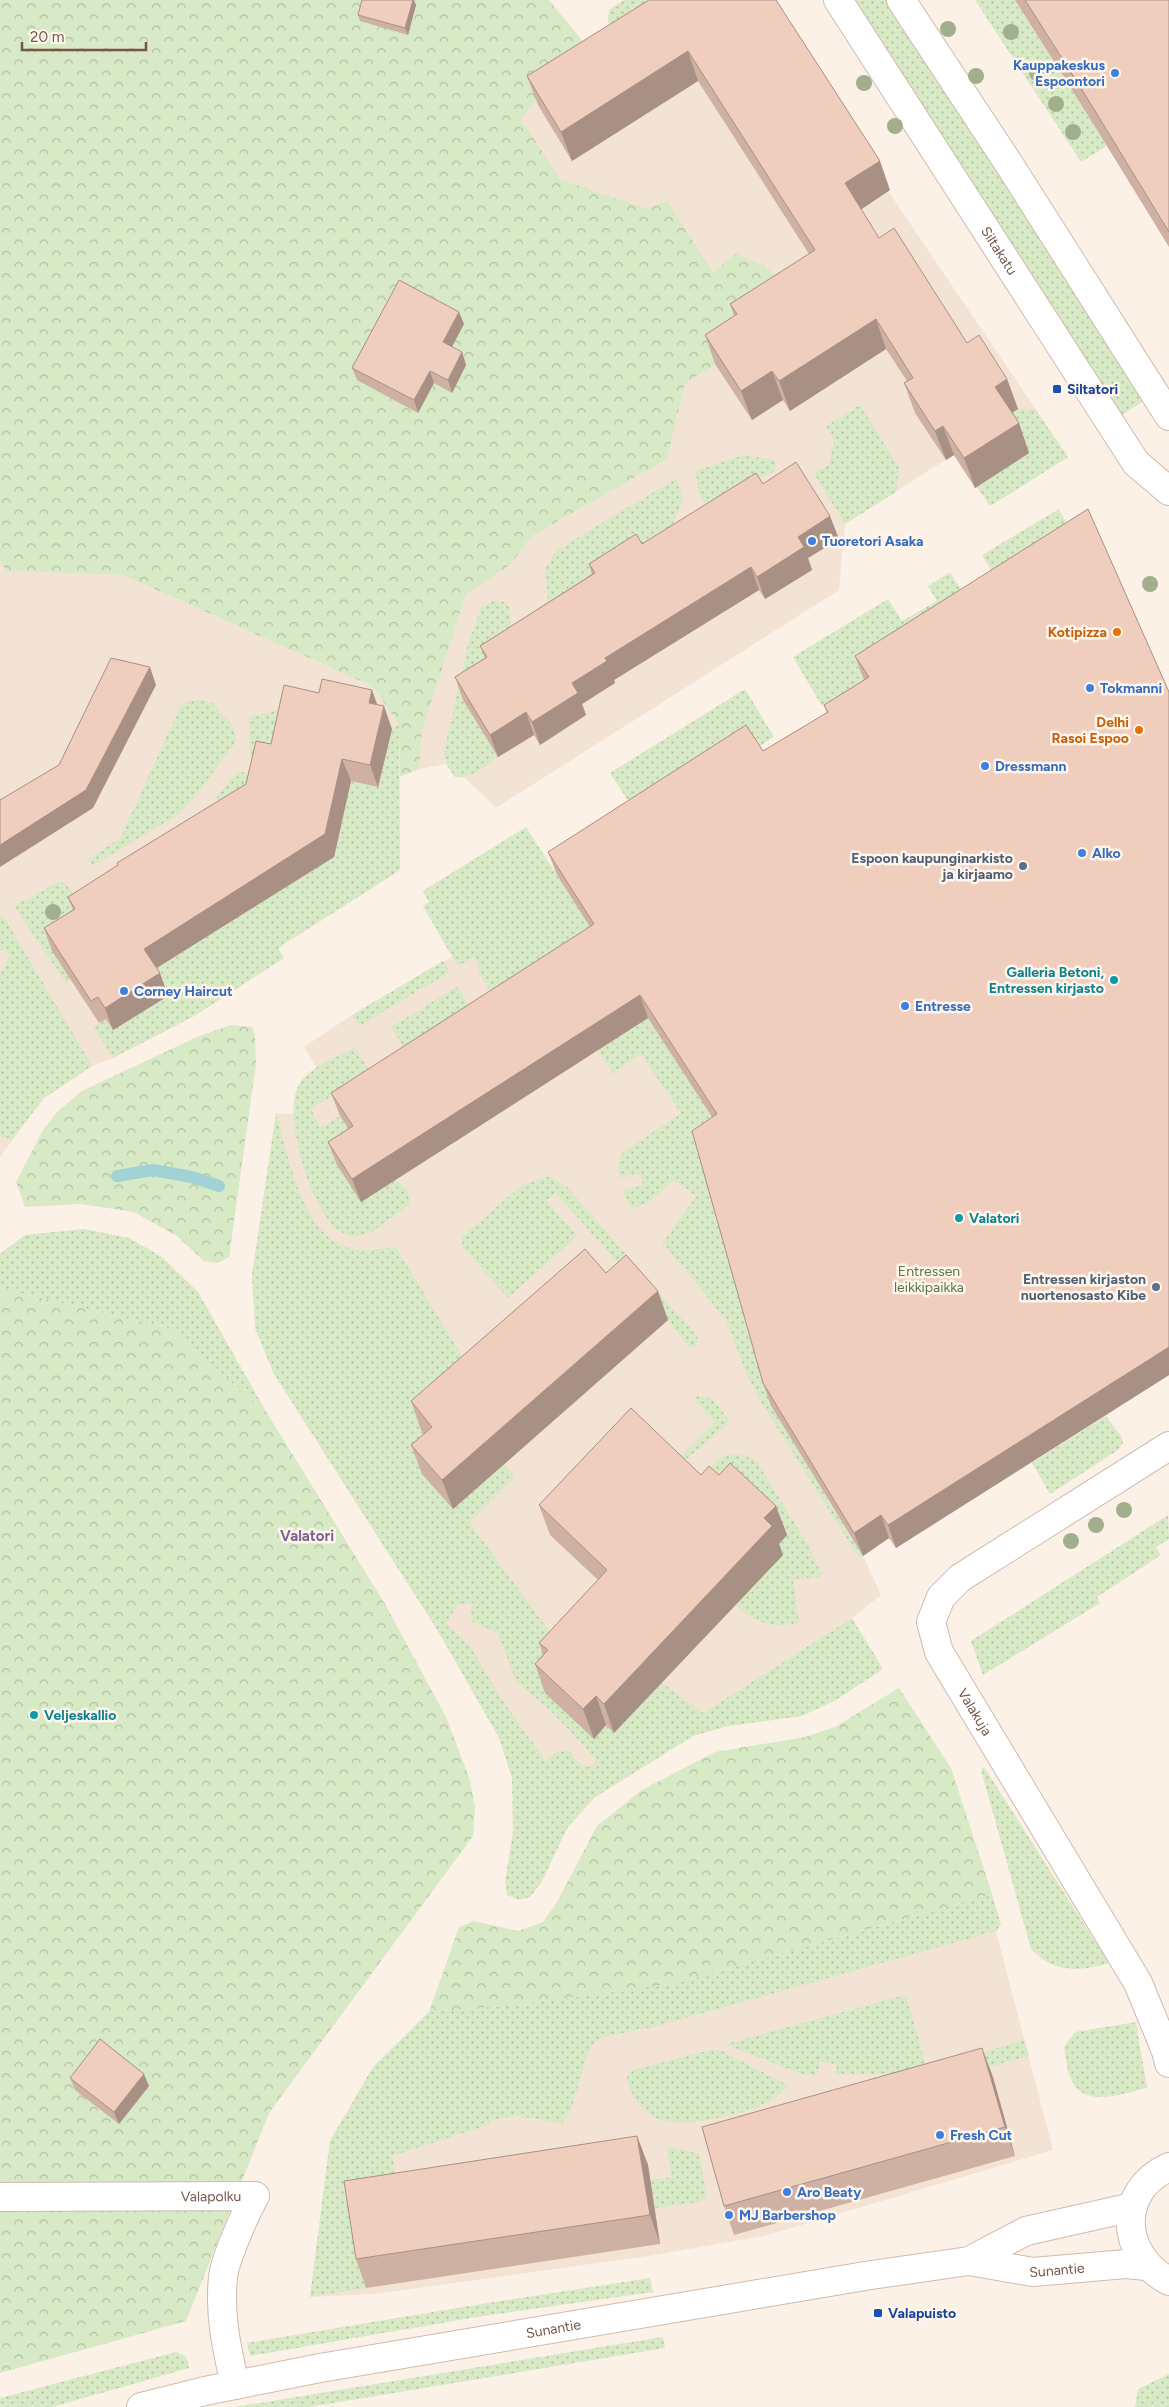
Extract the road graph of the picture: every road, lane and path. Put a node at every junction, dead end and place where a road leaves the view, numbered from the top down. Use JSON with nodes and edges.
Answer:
{"nodes":[{"id":1,"x":838,"y":0,"type":"edge"},
{"id":2,"x":901,"y":0,"type":"edge"},
{"id":3,"x":1169,"y":416,"type":"edge"},
{"id":4,"x":1169,"y":491,"type":"edge"},
{"id":5,"x":1169,"y":1446,"type":"edge"},
{"id":6,"x":1169,"y":2064,"type":"edge"},
{"id":7,"x":1169,"y":2167,"type":"edge"},
{"id":8,"x":0,"y":2198,"type":"edge"},
{"id":9,"x":1133,"y":2207,"type":"junction"},
{"id":10,"x":969,"y":2261,"type":"junction"},
{"id":11,"x":1147,"y":2266,"type":"junction"},
{"id":12,"x":1169,"y":2281,"type":"edge"},
{"id":13,"x":235,"y":2385,"type":"junction"},
{"id":14,"x":141,"y":2407,"type":"edge"}],
"edges":[{"from":1,"to":4,"type":"street","name":"Siltakatu"},
{"from":2,"to":3,"type":"street"},
{"from":5,"to":6,"type":"street","name":"Valakuja"},
{"from":7,"to":9,"type":"street"},
{"from":8,"to":13,"type":"street","name":"Valapolku"},
{"from":9,"to":10,"type":"street","name":"Sunantie"},
{"from":9,"to":11,"type":"street"},
{"from":10,"to":11,"type":"street","name":"Sunantie"},
{"from":10,"to":13,"type":"street","name":"Sunantie"},
{"from":11,"to":12,"type":"street"},
{"from":13,"to":14,"type":"street","name":"Sunantie"}]}
